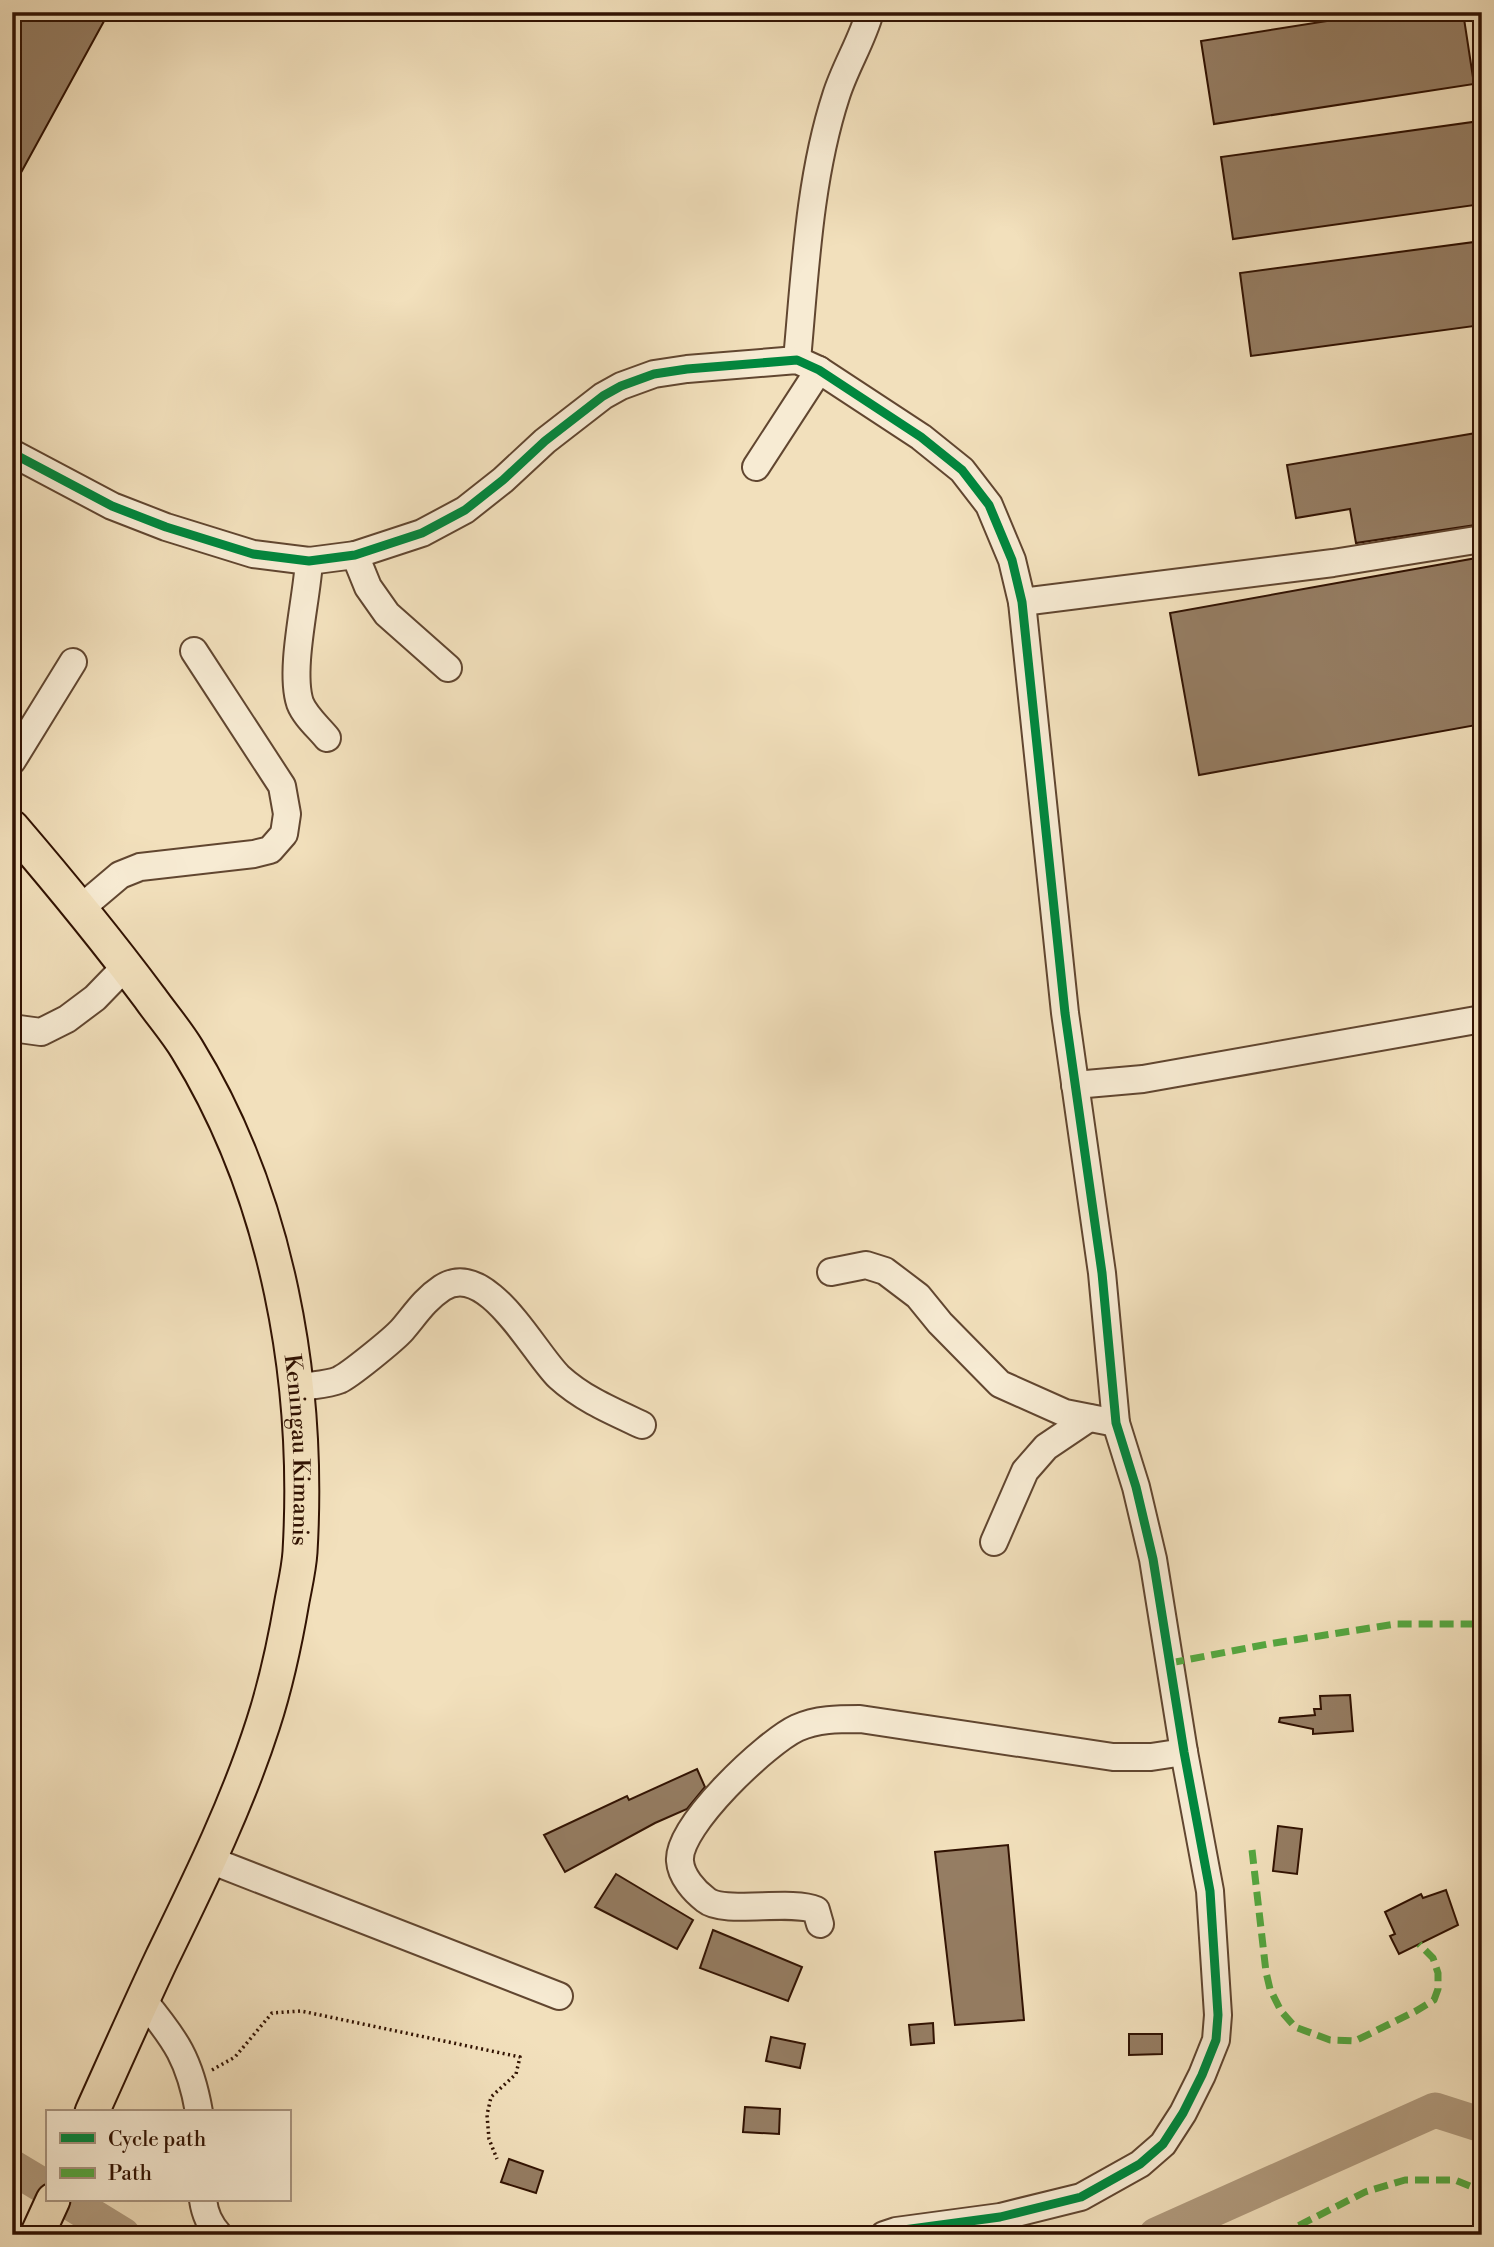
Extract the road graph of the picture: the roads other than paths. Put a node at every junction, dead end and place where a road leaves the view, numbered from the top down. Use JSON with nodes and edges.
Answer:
{"nodes":[{"id":1,"x":870,"y":12,"type":"edge"},
{"id":2,"x":808,"y":365,"type":"junction"},
{"id":3,"x":12,"y":453,"type":"edge"},
{"id":4,"x":757,"y":467,"type":"dead end"},
{"id":5,"x":1482,"y":539,"type":"edge"},
{"id":6,"x":355,"y":555,"type":"junction"},
{"id":7,"x":310,"y":561,"type":"junction"},
{"id":8,"x":1022,"y":602,"type":"junction"},
{"id":9,"x":194,"y":651,"type":"dead end"},
{"id":10,"x":74,"y":662,"type":"dead end"},
{"id":11,"x":448,"y":668,"type":"dead end"},
{"id":12,"x":327,"y":738,"type":"dead end"},
{"id":13,"x":12,"y":761,"type":"edge"},
{"id":14,"x":12,"y":827,"type":"edge"},
{"id":15,"x":81,"y":908,"type":"junction"},
{"id":16,"x":126,"y":966,"type":"junction"},
{"id":17,"x":1482,"y":1019,"type":"edge"},
{"id":18,"x":12,"y":1028,"type":"edge"},
{"id":19,"x":1075,"y":1086,"type":"junction"},
{"id":20,"x":831,"y":1272,"type":"dead end"},
{"id":21,"x":297,"y":1388,"type":"junction"},
{"id":22,"x":1089,"y":1418,"type":"junction"},
{"id":23,"x":1116,"y":1423,"type":"junction"},
{"id":24,"x":642,"y":1424,"type":"dead end"},
{"id":25,"x":994,"y":1542,"type":"dead end"},
{"id":26,"x":1184,"y":1752,"type":"junction"},
{"id":27,"x":210,"y":1860,"type":"junction"},
{"id":28,"x":820,"y":1924,"type":"dead end"},
{"id":29,"x":559,"y":1996,"type":"dead end"},
{"id":30,"x":142,"y":2000,"type":"junction"},
{"id":31,"x":93,"y":2110,"type":"edge"},
{"id":32,"x":199,"y":2110,"type":"edge"},
{"id":33,"x":51,"y":2202,"type":"edge"},
{"id":34,"x":203,"y":2202,"type":"edge"},
{"id":35,"x":37,"y":2235,"type":"edge"},
{"id":36,"x":219,"y":2235,"type":"edge"},
{"id":37,"x":884,"y":2235,"type":"edge"}],
"edges":[{"from":1,"to":2,"type":"street"},
{"from":2,"to":4,"type":"street"},
{"from":2,"to":6,"type":"street"},
{"from":2,"to":8,"type":"street"},
{"from":3,"to":7,"type":"street"},
{"from":5,"to":8,"type":"street"},
{"from":6,"to":7,"type":"street"},
{"from":6,"to":11,"type":"street"},
{"from":7,"to":12,"type":"street"},
{"from":8,"to":19,"type":"street"},
{"from":9,"to":15,"type":"street"},
{"from":10,"to":13,"type":"street"},
{"from":14,"to":15,"type":"main road","name":"Keningau Kimanis"},
{"from":15,"to":16,"type":"main road","name":"Keningau Kimanis"},
{"from":16,"to":18,"type":"street"},
{"from":16,"to":21,"type":"main road","name":"Keningau Kimanis"},
{"from":17,"to":19,"type":"street"},
{"from":19,"to":23,"type":"street"},
{"from":20,"to":22,"type":"street"},
{"from":21,"to":24,"type":"street"},
{"from":21,"to":27,"type":"main road","name":"Keningau Kimanis"},
{"from":22,"to":23,"type":"street"},
{"from":22,"to":25,"type":"street"},
{"from":23,"to":26,"type":"street"},
{"from":26,"to":28,"type":"street"},
{"from":26,"to":37,"type":"street"},
{"from":27,"to":29,"type":"street"},
{"from":27,"to":30,"type":"main road","name":"Keningau Kimanis"},
{"from":30,"to":31,"type":"main road","name":"Keningau Kimanis"},
{"from":30,"to":32,"type":"street"},
{"from":33,"to":35,"type":"main road"},
{"from":34,"to":36,"type":"street"}]}
